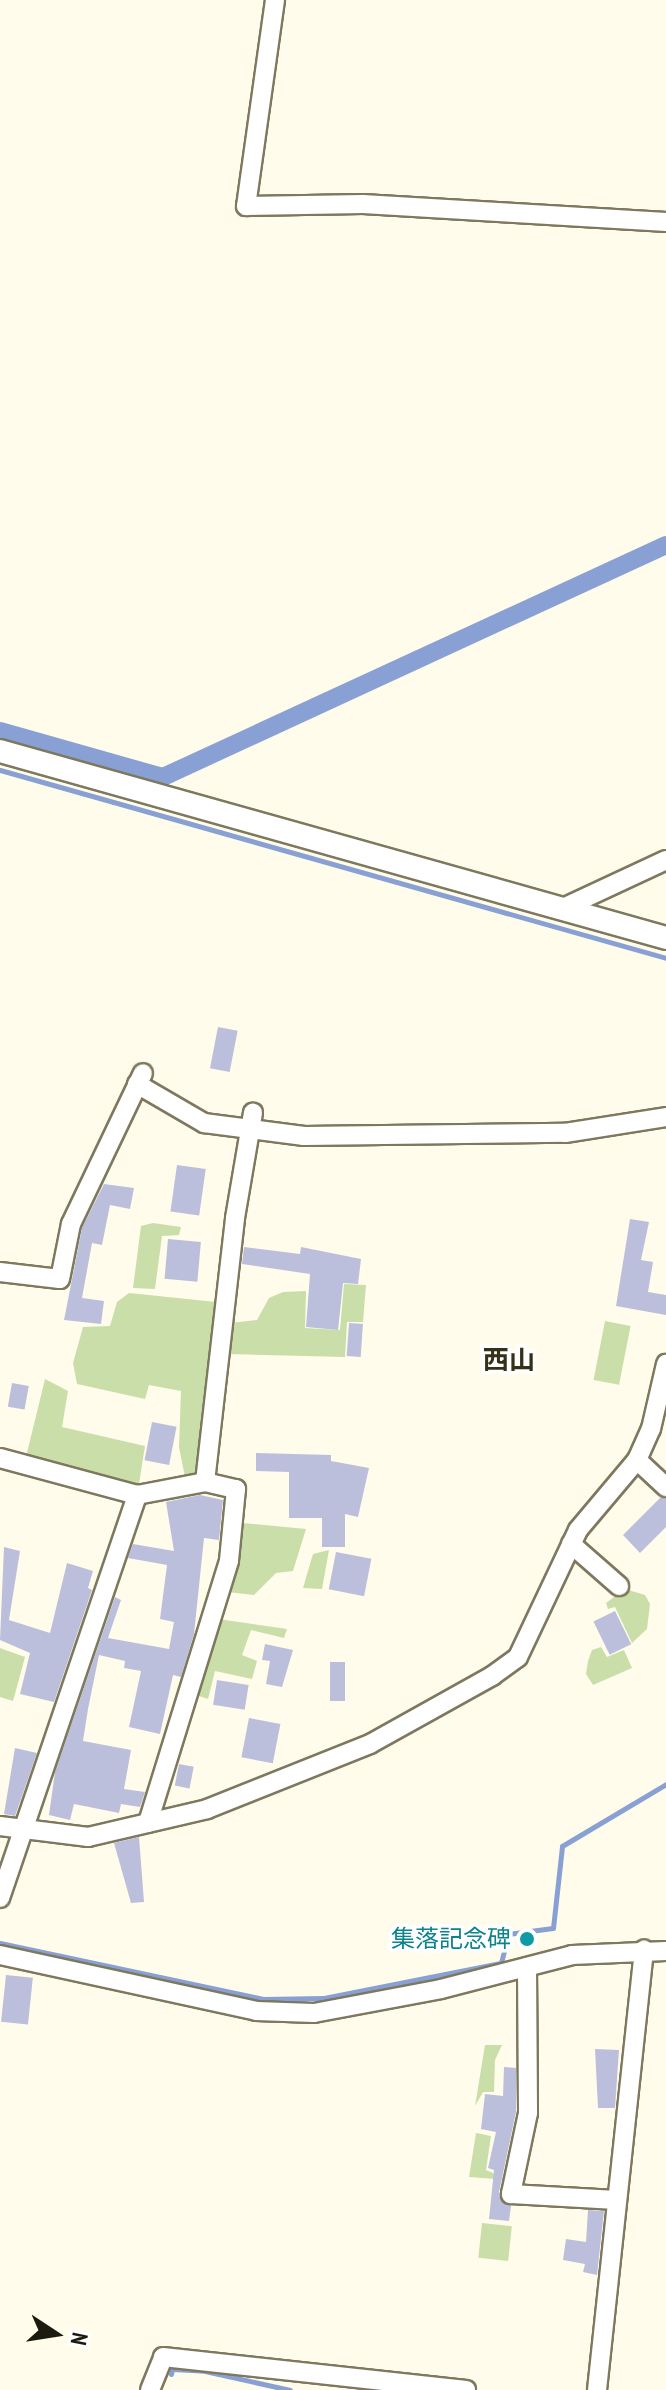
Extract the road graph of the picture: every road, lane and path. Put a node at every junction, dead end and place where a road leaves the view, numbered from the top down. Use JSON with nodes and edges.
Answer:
{"nodes":[{"id":1,"x":275,"y":0,"type":"edge"},
{"id":2,"x":666,"y":222,"type":"edge"},
{"id":3,"x":0,"y":751,"type":"edge"},
{"id":4,"x":666,"y":860,"type":"edge"},
{"id":5,"x":561,"y":909,"type":"junction"},
{"id":6,"x":666,"y":938,"type":"edge"},
{"id":7,"x":666,"y":1117,"type":"edge"},
{"id":8,"x":251,"y":1122,"type":"junction"},
{"id":9,"x":0,"y":1272,"type":"edge"},
{"id":10,"x":666,"y":1364,"type":"edge"},
{"id":11,"x":0,"y":1458,"type":"edge"},
{"id":12,"x":637,"y":1460,"type":"junction"},
{"id":13,"x":205,"y":1482,"type":"junction"},
{"id":14,"x":666,"y":1487,"type":"edge"},
{"id":15,"x":137,"y":1495,"type":"junction"},
{"id":16,"x":571,"y":1544,"type":"junction"},
{"id":17,"x":619,"y":1586,"type":"dead end"},
{"id":18,"x":148,"y":1823,"type":"junction"},
{"id":19,"x":0,"y":1826,"type":"edge"},
{"id":20,"x":24,"y":1831,"type":"junction"},
{"id":21,"x":0,"y":1898,"type":"edge"},
{"id":22,"x":644,"y":1949,"type":"junction"},
{"id":23,"x":666,"y":1951,"type":"edge"},
{"id":24,"x":0,"y":1955,"type":"edge"},
{"id":25,"x":527,"y":1967,"type":"junction"},
{"id":26,"x":616,"y":2200,"type":"junction"},
{"id":27,"x":150,"y":2390,"type":"edge"},
{"id":28,"x":466,"y":2390,"type":"edge"},
{"id":29,"x":597,"y":2390,"type":"edge"}],
"edges":[{"from":1,"to":2,"type":"street"},
{"from":3,"to":5,"type":"street"},
{"from":4,"to":5,"type":"street"},
{"from":5,"to":6,"type":"street"},
{"from":7,"to":8,"type":"street"},
{"from":8,"to":9,"type":"street"},
{"from":8,"to":13,"type":"street"},
{"from":10,"to":12,"type":"street"},
{"from":11,"to":15,"type":"street"},
{"from":12,"to":14,"type":"street"},
{"from":12,"to":16,"type":"street"},
{"from":13,"to":15,"type":"street"},
{"from":13,"to":18,"type":"street"},
{"from":15,"to":20,"type":"street"},
{"from":16,"to":17,"type":"street"},
{"from":16,"to":18,"type":"street"},
{"from":18,"to":20,"type":"street"},
{"from":19,"to":20,"type":"street"},
{"from":20,"to":21,"type":"street"},
{"from":22,"to":23,"type":"street"},
{"from":22,"to":25,"type":"street"},
{"from":22,"to":26,"type":"street"},
{"from":24,"to":25,"type":"street"},
{"from":25,"to":26,"type":"street"},
{"from":26,"to":29,"type":"street"},
{"from":27,"to":28,"type":"street"}]}
